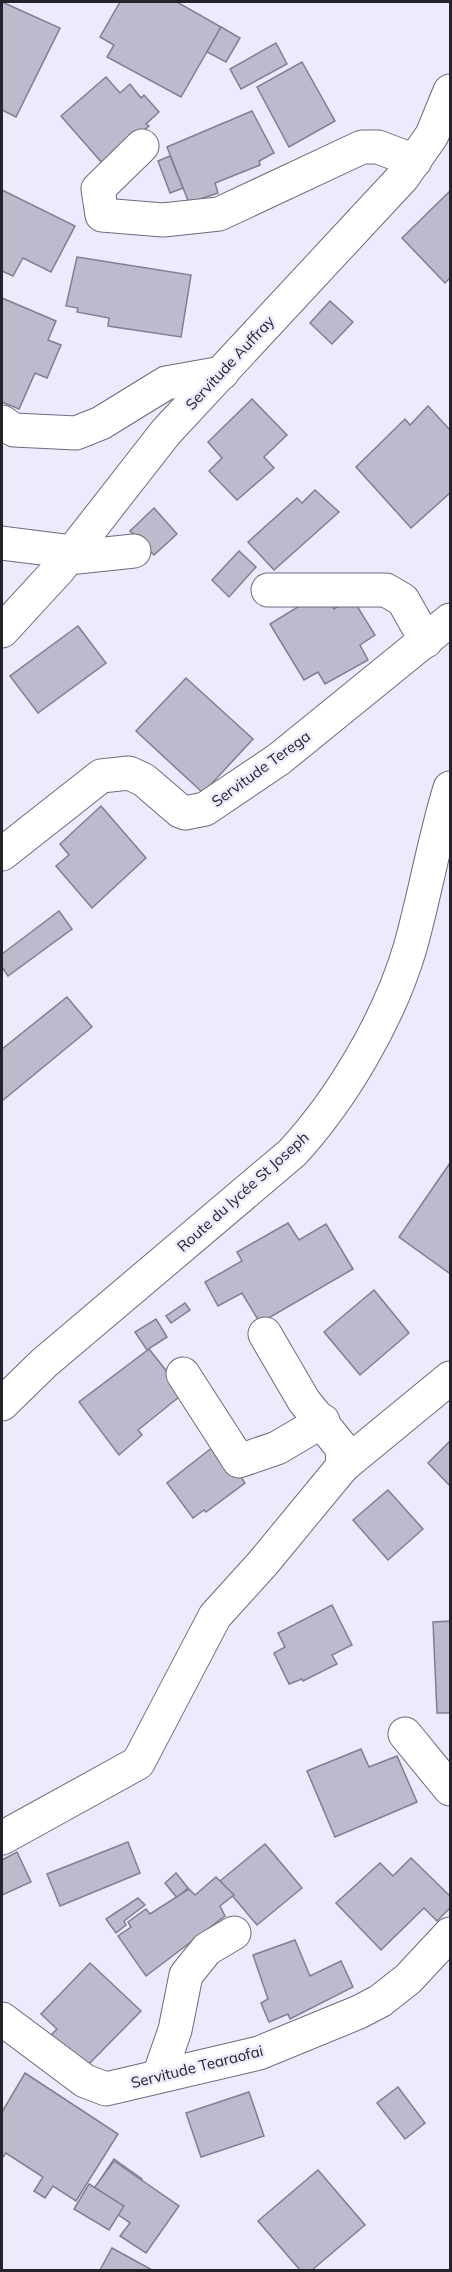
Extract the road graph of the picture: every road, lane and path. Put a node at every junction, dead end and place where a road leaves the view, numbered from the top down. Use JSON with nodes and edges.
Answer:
{"nodes":[{"id":1,"x":450,"y":91,"type":"edge"},
{"id":2,"x":142,"y":146,"type":"dead end"},
{"id":3,"x":415,"y":161,"type":"junction"},
{"id":4,"x":288,"y":182,"type":"junction"},
{"id":5,"x":273,"y":213,"type":"dead end"},
{"id":6,"x":222,"y":373,"type":"junction"},
{"id":7,"x":2,"y":422,"type":"edge"},
{"id":8,"x":2,"y":543,"type":"edge"},
{"id":9,"x":134,"y":551,"type":"dead end"},
{"id":10,"x":70,"y":555,"type":"junction"},
{"id":11,"x":268,"y":590,"type":"dead end"},
{"id":12,"x":450,"y":620,"type":"edge"},
{"id":13,"x":2,"y":631,"type":"edge"},
{"id":14,"x":426,"y":641,"type":"junction"},
{"id":15,"x":450,"y":788,"type":"edge"},
{"id":16,"x":2,"y":854,"type":"edge"},
{"id":17,"x":265,"y":1334,"type":"dead end"},
{"id":18,"x":183,"y":1374,"type":"dead end"},
{"id":19,"x":450,"y":1378,"type":"edge"},
{"id":20,"x":2,"y":1404,"type":"edge"},
{"id":21,"x":323,"y":1421,"type":"junction"},
{"id":22,"x":343,"y":1466,"type":"junction"},
{"id":23,"x":405,"y":1734,"type":"dead end"},
{"id":24,"x":450,"y":1789,"type":"edge"},
{"id":25,"x":2,"y":1838,"type":"edge"},
{"id":26,"x":234,"y":1932,"type":"dead end"},
{"id":27,"x":450,"y":1934,"type":"edge"},
{"id":28,"x":2,"y":2019,"type":"edge"},
{"id":29,"x":159,"y":2076,"type":"junction"}],
"edges":[{"from":1,"to":3,"type":"street","name":"Servitude Auffray"},
{"from":2,"to":4,"type":"street"},
{"from":3,"to":4,"type":"street"},
{"from":3,"to":6,"type":"street","name":"Servitude Auffray"},
{"from":4,"to":5,"type":"street"},
{"from":6,"to":7,"type":"street"},
{"from":6,"to":10,"type":"street","name":"Servitude Auffray"},
{"from":8,"to":10,"type":"street"},
{"from":9,"to":10,"type":"street"},
{"from":10,"to":13,"type":"street","name":"Servitude Auffray"},
{"from":11,"to":14,"type":"street"},
{"from":12,"to":14,"type":"street","name":"Servitude Terega"},
{"from":14,"to":16,"type":"street","name":"Servitude Terega"},
{"from":15,"to":20,"type":"street","name":"Route du lycée St Joseph"},
{"from":17,"to":21,"type":"street"},
{"from":18,"to":21,"type":"street"},
{"from":19,"to":22,"type":"street"},
{"from":21,"to":22,"type":"street"},
{"from":22,"to":25,"type":"street"},
{"from":23,"to":24,"type":"street"},
{"from":26,"to":29,"type":"street"},
{"from":27,"to":29,"type":"street","name":"Servitude Tearaofai"},
{"from":28,"to":29,"type":"street","name":"Servitude Tearaofai"}]}
